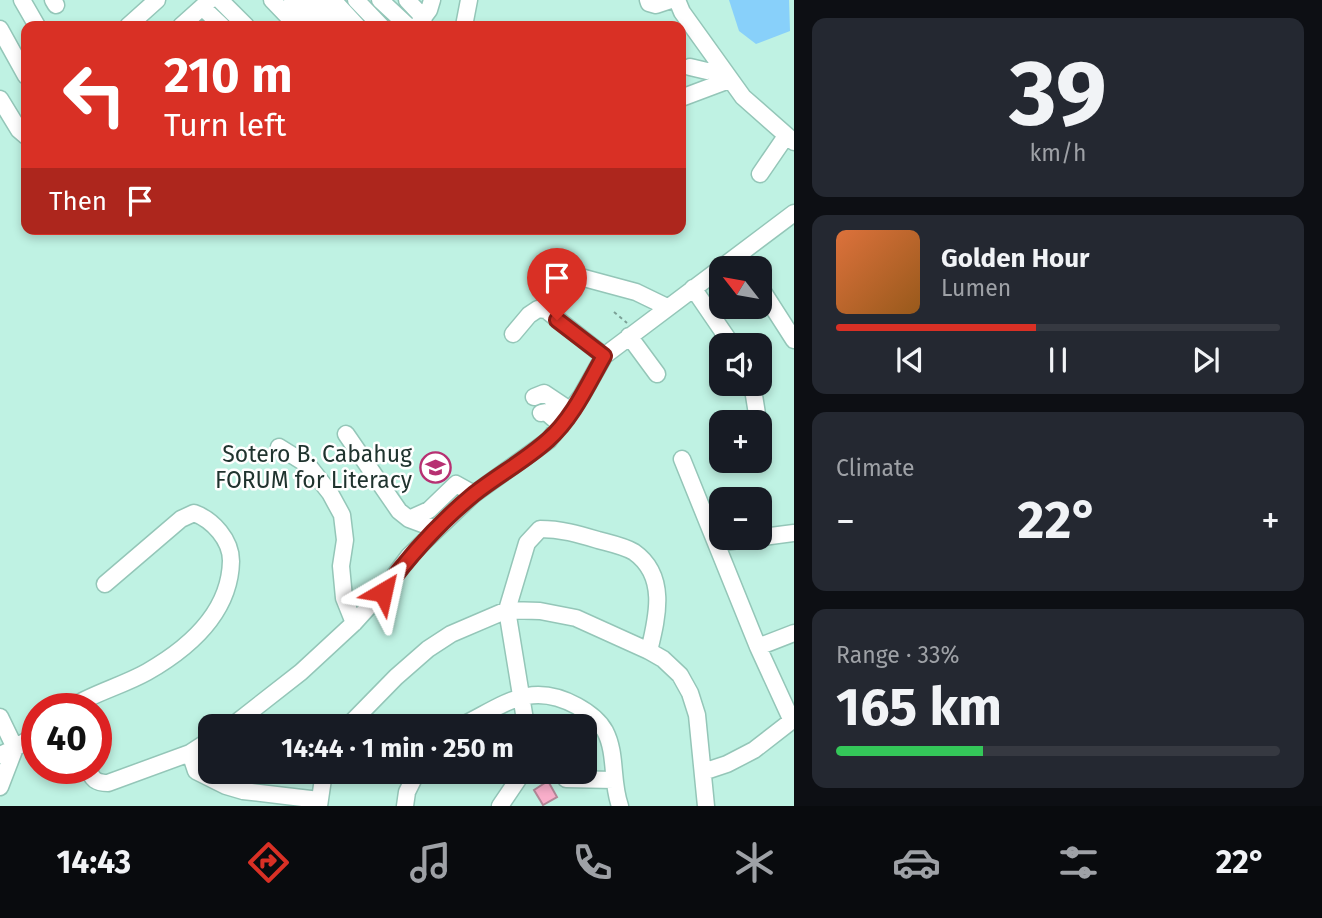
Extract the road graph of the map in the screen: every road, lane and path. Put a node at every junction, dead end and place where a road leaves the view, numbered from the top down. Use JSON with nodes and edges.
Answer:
{"nodes":[{"id":1,"x":22,"y":0,"type":"edge"},
{"id":2,"x":158,"y":0,"type":"edge"},
{"id":3,"x":220,"y":0,"type":"edge"},
{"id":4,"x":272,"y":0,"type":"edge"},
{"id":5,"x":292,"y":0,"type":"edge"},
{"id":6,"x":332,"y":0,"type":"edge"},
{"id":7,"x":356,"y":0,"type":"edge"},
{"id":8,"x":380,"y":0,"type":"edge"},
{"id":9,"x":407,"y":0,"type":"edge"},
{"id":10,"x":469,"y":0,"type":"edge"},
{"id":11,"x":648,"y":0,"type":"edge"},
{"id":12,"x":670,"y":0,"type":"edge"},
{"id":13,"x":206,"y":4,"type":"edge"},
{"id":14,"x":425,"y":11,"type":"edge"},
{"id":15,"x":308,"y":16,"type":"edge"},
{"id":16,"x":34,"y":21,"type":"edge"},
{"id":17,"x":134,"y":21,"type":"edge"},
{"id":18,"x":191,"y":21,"type":"edge"},
{"id":19,"x":218,"y":21,"type":"edge"},
{"id":20,"x":241,"y":21,"type":"edge"},
{"id":21,"x":352,"y":21,"type":"edge"},
{"id":22,"x":376,"y":21,"type":"edge"},
{"id":23,"x":403,"y":21,"type":"edge"},
{"id":24,"x":464,"y":21,"type":"edge"},
{"id":25,"x":0,"y":29,"type":"edge"},
{"id":26,"x":21,"y":67,"type":"edge"},
{"id":27,"x":690,"y":67,"type":"dead end"},
{"id":28,"x":725,"y":74,"type":"junction"},
{"id":29,"x":686,"y":95,"type":"edge"},
{"id":30,"x":0,"y":99,"type":"edge"},
{"id":31,"x":21,"y":132,"type":"edge"},
{"id":32,"x":790,"y":139,"type":"edge"},
{"id":33,"x":760,"y":174,"type":"dead end"},
{"id":34,"x":793,"y":214,"type":"edge"},
{"id":35,"x":747,"y":256,"type":"edge"},
{"id":36,"x":584,"y":278,"type":"dead end"},
{"id":37,"x":709,"y":279,"type":"edge"},
{"id":38,"x":693,"y":288,"type":"junction"},
{"id":39,"x":772,"y":306,"type":"edge"},
{"id":40,"x":667,"y":307,"type":"junction"},
{"id":41,"x":614,"y":312,"type":"dead end"},
{"id":42,"x":633,"y":333,"type":"junction"},
{"id":43,"x":724,"y":333,"type":"edge"},
{"id":44,"x":513,"y":334,"type":"dead end"},
{"id":45,"x":793,"y":340,"type":"edge"},
{"id":46,"x":580,"y":345,"type":"dead end"},
{"id":47,"x":603,"y":357,"type":"junction"},
{"id":48,"x":657,"y":374,"type":"dead end"},
{"id":49,"x":534,"y":397,"type":"dead end"},
{"id":50,"x":571,"y":411,"type":"junction"},
{"id":51,"x":541,"y":414,"type":"dead end"},
{"id":52,"x":561,"y":425,"type":"junction"},
{"id":53,"x":346,"y":434,"type":"dead end"},
{"id":54,"x":279,"y":447,"type":"dead end"},
{"id":55,"x":682,"y":459,"type":"dead end"},
{"id":56,"x":474,"y":494,"type":"junction"},
{"id":57,"x":409,"y":519,"type":"junction"},
{"id":58,"x":709,"y":526,"type":"edge"},
{"id":59,"x":436,"y":529,"type":"junction"},
{"id":60,"x":793,"y":533,"type":"edge"},
{"id":61,"x":772,"y":536,"type":"edge"},
{"id":62,"x":420,"y":545,"type":"junction"},
{"id":63,"x":719,"y":550,"type":"edge"},
{"id":64,"x":105,"y":584,"type":"dead end"},
{"id":65,"x":507,"y":610,"type":"junction"},
{"id":66,"x":354,"y":623,"type":"junction"},
{"id":67,"x":793,"y":633,"type":"edge"},
{"id":68,"x":758,"y":647,"type":"junction"},
{"id":69,"x":649,"y":651,"type":"junction"},
{"id":70,"x":102,"y":693,"type":"edge"},
{"id":71,"x":521,"y":696,"type":"junction"},
{"id":72,"x":247,"y":714,"type":"edge"},
{"id":73,"x":360,"y":714,"type":"edge"},
{"id":74,"x":485,"y":714,"type":"edge"},
{"id":75,"x":524,"y":714,"type":"edge"},
{"id":76,"x":0,"y":717,"type":"edge"},
{"id":77,"x":792,"y":719,"type":"edge"},
{"id":78,"x":198,"y":748,"type":"edge"},
{"id":79,"x":8,"y":752,"type":"edge"},
{"id":80,"x":190,"y":753,"type":"junction"},
{"id":81,"x":704,"y":772,"type":"junction"},
{"id":82,"x":597,"y":780,"type":"edge"},
{"id":83,"x":614,"y":780,"type":"junction"},
{"id":84,"x":102,"y":784,"type":"edge"},
{"id":85,"x":322,"y":784,"type":"edge"},
{"id":86,"x":411,"y":784,"type":"edge"},
{"id":87,"x":515,"y":784,"type":"edge"},
{"id":88,"x":0,"y":786,"type":"edge"},
{"id":89,"x":319,"y":803,"type":"edge"},
{"id":90,"x":614,"y":804,"type":"edge"},
{"id":91,"x":405,"y":806,"type":"edge"},
{"id":92,"x":500,"y":806,"type":"edge"},
{"id":93,"x":706,"y":806,"type":"edge"}],
"edges":[{"from":1,"to":16,"type":"street"},
{"from":2,"to":17,"type":"street"},
{"from":3,"to":20,"type":"street"},
{"from":4,"to":15,"type":"street"},
{"from":5,"to":15,"type":"street"},
{"from":6,"to":21,"type":"street"},
{"from":7,"to":22,"type":"street"},
{"from":8,"to":23,"type":"street"},
{"from":9,"to":14,"type":"street"},
{"from":10,"to":24,"type":"street"},
{"from":11,"to":12,"type":"street"},
{"from":12,"to":28,"type":"street"},
{"from":13,"to":18,"type":"street"},
{"from":13,"to":19,"type":"street"},
{"from":25,"to":26,"type":"street"},
{"from":27,"to":28,"type":"street"},
{"from":28,"to":29,"type":"street"},
{"from":28,"to":32,"type":"street"},
{"from":30,"to":31,"type":"street"},
{"from":32,"to":33,"type":"street"},
{"from":34,"to":35,"type":"street"},
{"from":36,"to":40,"type":"street"},
{"from":37,"to":38,"type":"street"},
{"from":38,"to":40,"type":"street"},
{"from":38,"to":43,"type":"street"},
{"from":39,"to":45,"type":"street"},
{"from":40,"to":42,"type":"street"},
{"from":41,"to":42,"type":"path"},
{"from":42,"to":47,"type":"street"},
{"from":42,"to":48,"type":"street"},
{"from":44,"to":47,"type":"street"},
{"from":46,"to":47,"type":"street"},
{"from":47,"to":50,"type":"street"},
{"from":49,"to":50,"type":"street"},
{"from":50,"to":52,"type":"street"},
{"from":51,"to":52,"type":"street"},
{"from":52,"to":56,"type":"street"},
{"from":53,"to":57,"type":"street"},
{"from":54,"to":66,"type":"street"},
{"from":55,"to":58,"type":"street"},
{"from":56,"to":57,"type":"street"},
{"from":56,"to":59,"type":"street"},
{"from":57,"to":59,"type":"street"},
{"from":57,"to":62,"type":"street"},
{"from":59,"to":62,"type":"street"},
{"from":60,"to":61,"type":"street"},
{"from":62,"to":66,"type":"street"},
{"from":63,"to":68,"type":"street"},
{"from":64,"to":70,"type":"street"},
{"from":65,"to":69,"type":"street"},
{"from":65,"to":69,"type":"street"},
{"from":65,"to":71,"type":"street"},
{"from":65,"to":73,"type":"street"},
{"from":66,"to":72,"type":"street"},
{"from":67,"to":68,"type":"street"},
{"from":68,"to":77,"type":"street"},
{"from":69,"to":81,"type":"street"},
{"from":71,"to":74,"type":"street"},
{"from":71,"to":75,"type":"street"},
{"from":71,"to":83,"type":"street"},
{"from":76,"to":79,"type":"street"},
{"from":77,"to":81,"type":"street"},
{"from":78,"to":80,"type":"street"},
{"from":79,"to":88,"type":"street"},
{"from":80,"to":84,"type":"street"},
{"from":80,"to":89,"type":"street"},
{"from":81,"to":93,"type":"street"},
{"from":82,"to":83,"type":"street"},
{"from":83,"to":90,"type":"street"},
{"from":85,"to":89,"type":"street"},
{"from":86,"to":91,"type":"street"},
{"from":87,"to":92,"type":"street"}]}
